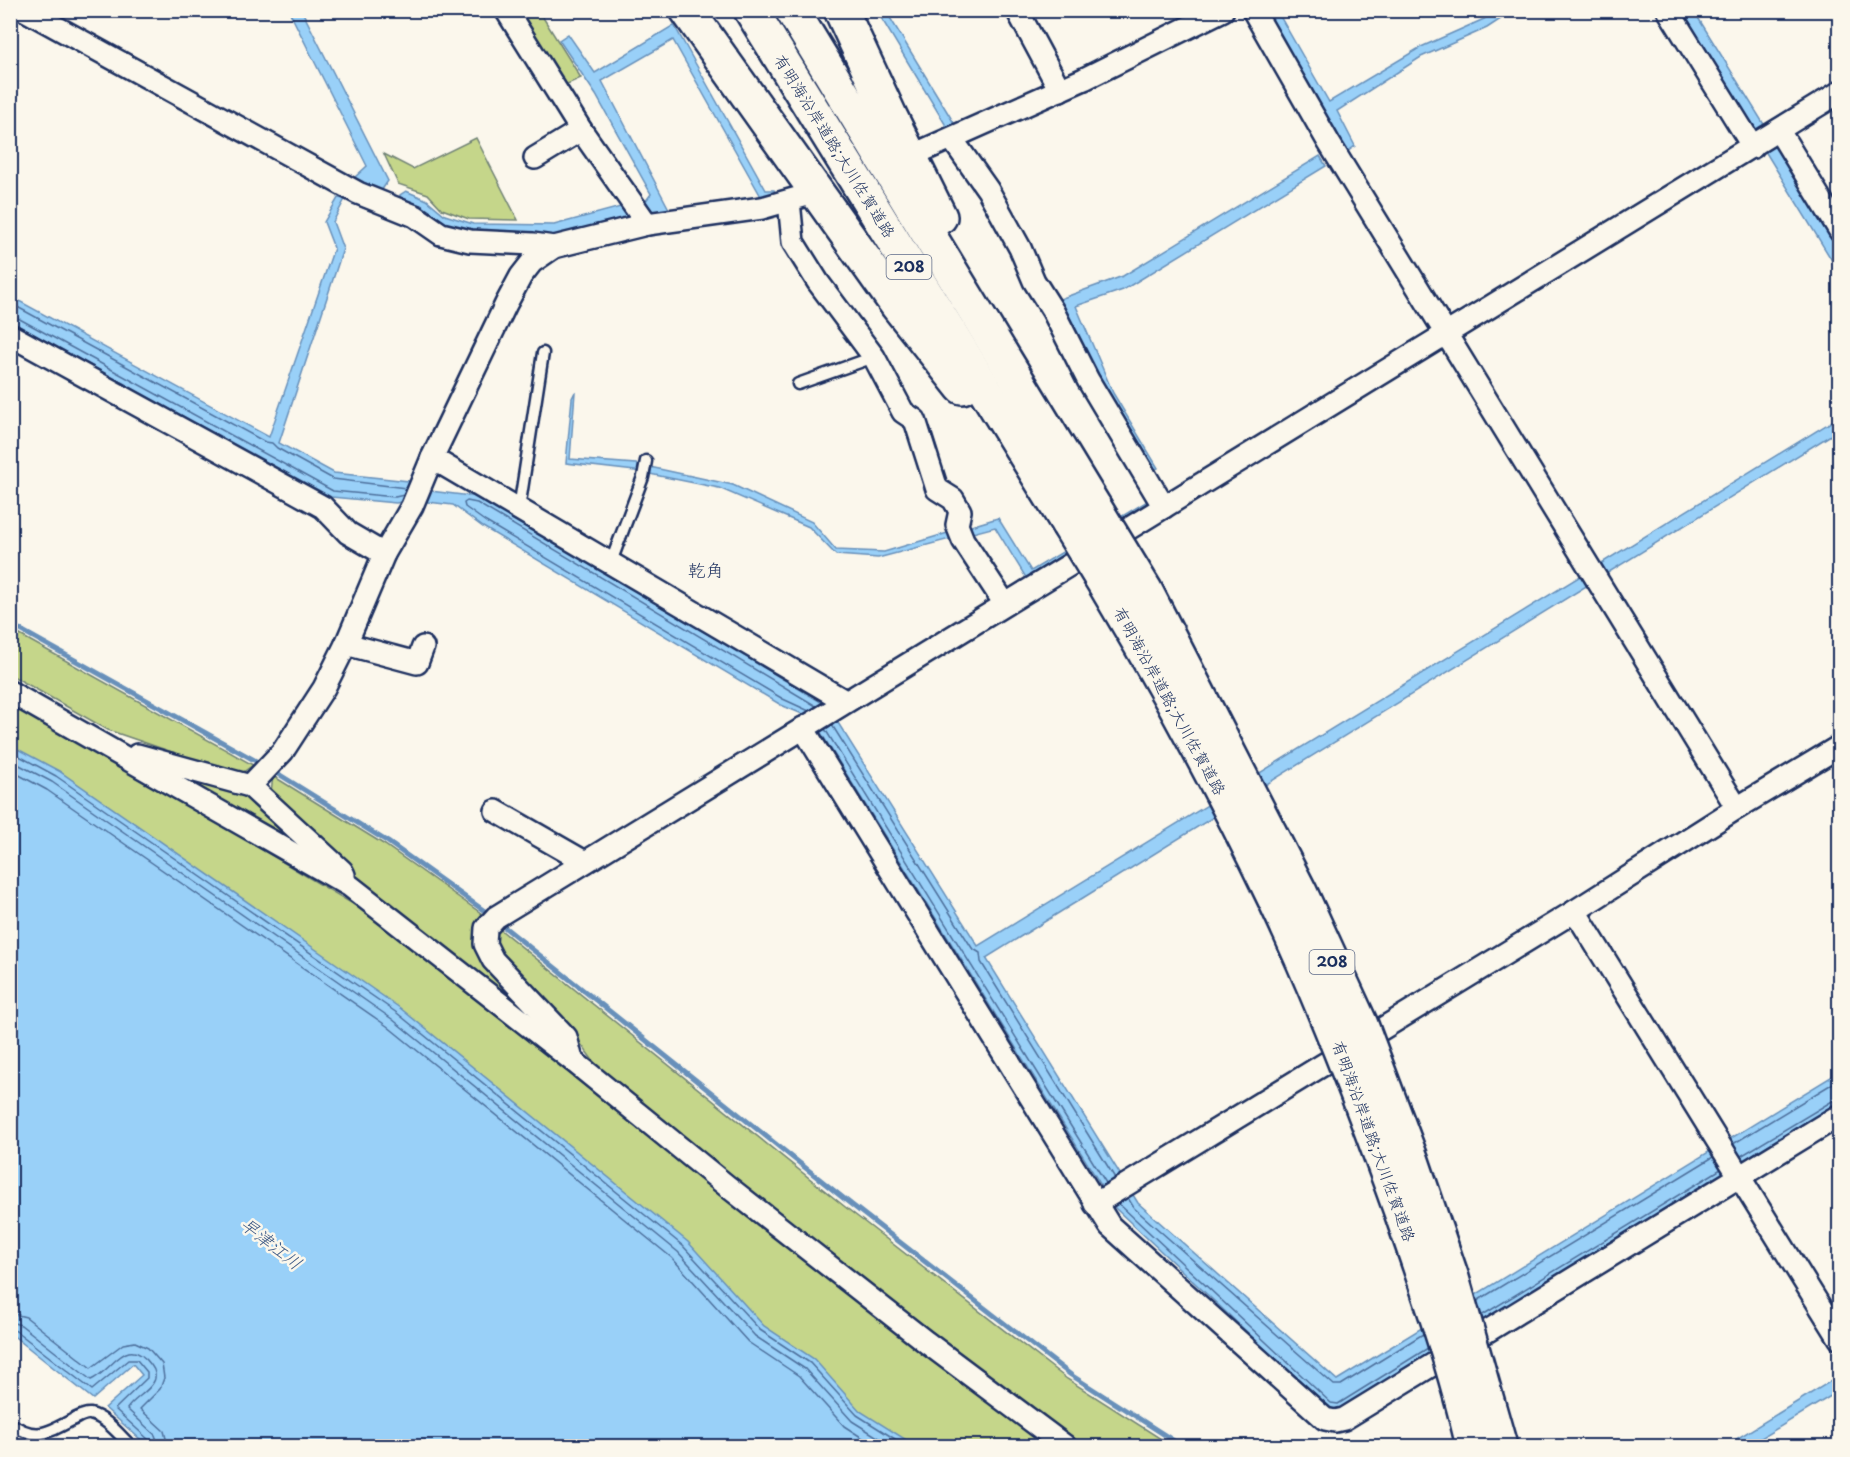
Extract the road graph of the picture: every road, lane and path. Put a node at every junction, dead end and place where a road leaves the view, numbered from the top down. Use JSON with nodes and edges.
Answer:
{"nodes":[{"id":1,"x":25,"y":10,"type":"edge"},
{"id":2,"x":506,"y":10,"type":"edge"},
{"id":3,"x":687,"y":10,"type":"edge"},
{"id":4,"x":751,"y":10,"type":"edge"},
{"id":5,"x":792,"y":10,"type":"edge"},
{"id":6,"x":841,"y":10,"type":"edge"},
{"id":7,"x":1017,"y":10,"type":"edge"},
{"id":8,"x":1223,"y":10,"type":"edge"},
{"id":9,"x":1253,"y":10,"type":"edge"},
{"id":10,"x":1668,"y":10,"type":"edge"},
{"id":11,"x":1060,"y":90,"type":"junction"},
{"id":12,"x":1839,"y":92,"type":"edge"},
{"id":13,"x":581,"y":130,"type":"junction"},
{"id":14,"x":1779,"y":131,"type":"junction"},
{"id":15,"x":952,"y":139,"type":"junction"},
{"id":16,"x":1753,"y":147,"type":"junction"},
{"id":17,"x":922,"y":151,"type":"dead end"},
{"id":18,"x":535,"y":158,"type":"dead end"},
{"id":19,"x":647,"y":224,"type":"junction"},
{"id":20,"x":1839,"y":231,"type":"edge"},
{"id":21,"x":554,"y":247,"type":"junction"},
{"id":22,"x":1444,"y":333,"type":"junction"},
{"id":23,"x":10,"y":335,"type":"edge"},
{"id":24,"x":543,"y":353,"type":"dead end"},
{"id":25,"x":874,"y":357,"type":"junction"},
{"id":26,"x":798,"y":384,"type":"dead end"},
{"id":27,"x":432,"y":458,"type":"junction"},
{"id":28,"x":646,"y":461,"type":"dead end"},
{"id":29,"x":1066,"y":461,"type":"junction"},
{"id":30,"x":1047,"y":490,"type":"junction"},
{"id":31,"x":1164,"y":507,"type":"junction"},
{"id":32,"x":519,"y":509,"type":"junction"},
{"id":33,"x":1081,"y":516,"type":"junction"},
{"id":34,"x":384,"y":554,"type":"junction"},
{"id":35,"x":611,"y":562,"type":"junction"},
{"id":36,"x":1005,"y":604,"type":"junction"},
{"id":37,"x":346,"y":644,"type":"junction"},
{"id":38,"x":423,"y":647,"type":"dead end"},
{"id":39,"x":10,"y":692,"type":"edge"},
{"id":40,"x":839,"y":705,"type":"junction"},
{"id":41,"x":805,"y":727,"type":"junction"},
{"id":42,"x":1839,"y":746,"type":"edge"},
{"id":43,"x":108,"y":747,"type":"junction"},
{"id":44,"x":250,"y":786,"type":"junction"},
{"id":45,"x":1737,"y":808,"type":"junction"},
{"id":46,"x":496,"y":812,"type":"dead end"},
{"id":47,"x":585,"y":862,"type":"junction"},
{"id":48,"x":350,"y":886,"type":"junction"},
{"id":49,"x":1575,"y":911,"type":"junction"},
{"id":50,"x":572,"y":1060,"type":"junction"},
{"id":51,"x":1839,"y":1115,"type":"edge"},
{"id":52,"x":1740,"y":1177,"type":"junction"},
{"id":53,"x":1095,"y":1204,"type":"junction"},
{"id":54,"x":1839,"y":1339,"type":"edge"},
{"id":55,"x":10,"y":1423,"type":"edge"},
{"id":56,"x":131,"y":1446,"type":"edge"},
{"id":57,"x":1065,"y":1446,"type":"edge"},
{"id":58,"x":1473,"y":1446,"type":"edge"},
{"id":59,"x":1500,"y":1446,"type":"edge"}],
"edges":[{"from":1,"to":21,"type":"street"},
{"from":2,"to":13,"type":"street"},
{"from":3,"to":30,"type":"highway"},
{"from":4,"to":30,"type":"highway","name":"有明海沿岸道路;大川佐賀道路","number":"208"},
{"from":5,"to":29,"type":"highway","name":"有明海沿岸道路;大川佐賀道路","number":"208"},
{"from":6,"to":29,"type":"highway"},
{"from":7,"to":11,"type":"street"},
{"from":8,"to":11,"type":"street"},
{"from":9,"to":22,"type":"street"},
{"from":10,"to":16,"type":"street"},
{"from":11,"to":15,"type":"street"},
{"from":12,"to":14,"type":"street"},
{"from":13,"to":18,"type":"street"},
{"from":13,"to":19,"type":"street"},
{"from":14,"to":16,"type":"street"},
{"from":14,"to":20,"type":"street"},
{"from":15,"to":17,"type":"street"},
{"from":15,"to":31,"type":"street"},
{"from":16,"to":22,"type":"street"},
{"from":19,"to":21,"type":"street"},
{"from":19,"to":25,"type":"street"},
{"from":21,"to":27,"type":"street"},
{"from":22,"to":31,"type":"street"},
{"from":22,"to":45,"type":"street"},
{"from":23,"to":34,"type":"street"},
{"from":24,"to":32,"type":"lane"},
{"from":25,"to":26,"type":"lane"},
{"from":25,"to":36,"type":"street"},
{"from":27,"to":32,"type":"street"},
{"from":27,"to":34,"type":"street"},
{"from":28,"to":35,"type":"lane"},
{"from":29,"to":33,"type":"highway","name":"有明海沿岸道路;大川佐賀道路","number":"208"},
{"from":30,"to":33,"type":"highway","name":"有明海沿岸道路;大川佐賀道路","number":"208"},
{"from":31,"to":36,"type":"street"},
{"from":32,"to":35,"type":"street"},
{"from":33,"to":58,"type":"highway","name":"有明海沿岸道路;大川佐賀道路","number":"208","bridge":true},
{"from":33,"to":59,"type":"highway","name":"有明海沿岸道路;大川佐賀道路","number":"208","bridge":true},
{"from":34,"to":37,"type":"street"},
{"from":35,"to":40,"type":"street"},
{"from":36,"to":40,"type":"street"},
{"from":37,"to":38,"type":"street"},
{"from":37,"to":44,"type":"street"},
{"from":39,"to":43,"type":"street"},
{"from":40,"to":41,"type":"street"},
{"from":41,"to":47,"type":"street"},
{"from":41,"to":53,"type":"street"},
{"from":42,"to":45,"type":"street"},
{"from":43,"to":44,"type":"street"},
{"from":43,"to":48,"type":"street"},
{"from":44,"to":48,"type":"street"},
{"from":45,"to":49,"type":"street"},
{"from":46,"to":47,"type":"street"},
{"from":47,"to":50,"type":"street"},
{"from":48,"to":50,"type":"street"},
{"from":49,"to":52,"type":"street"},
{"from":49,"to":53,"type":"street"},
{"from":50,"to":57,"type":"street"},
{"from":51,"to":52,"type":"street"},
{"from":52,"to":53,"type":"street"},
{"from":52,"to":54,"type":"street"},
{"from":55,"to":56,"type":"lane"}]}
